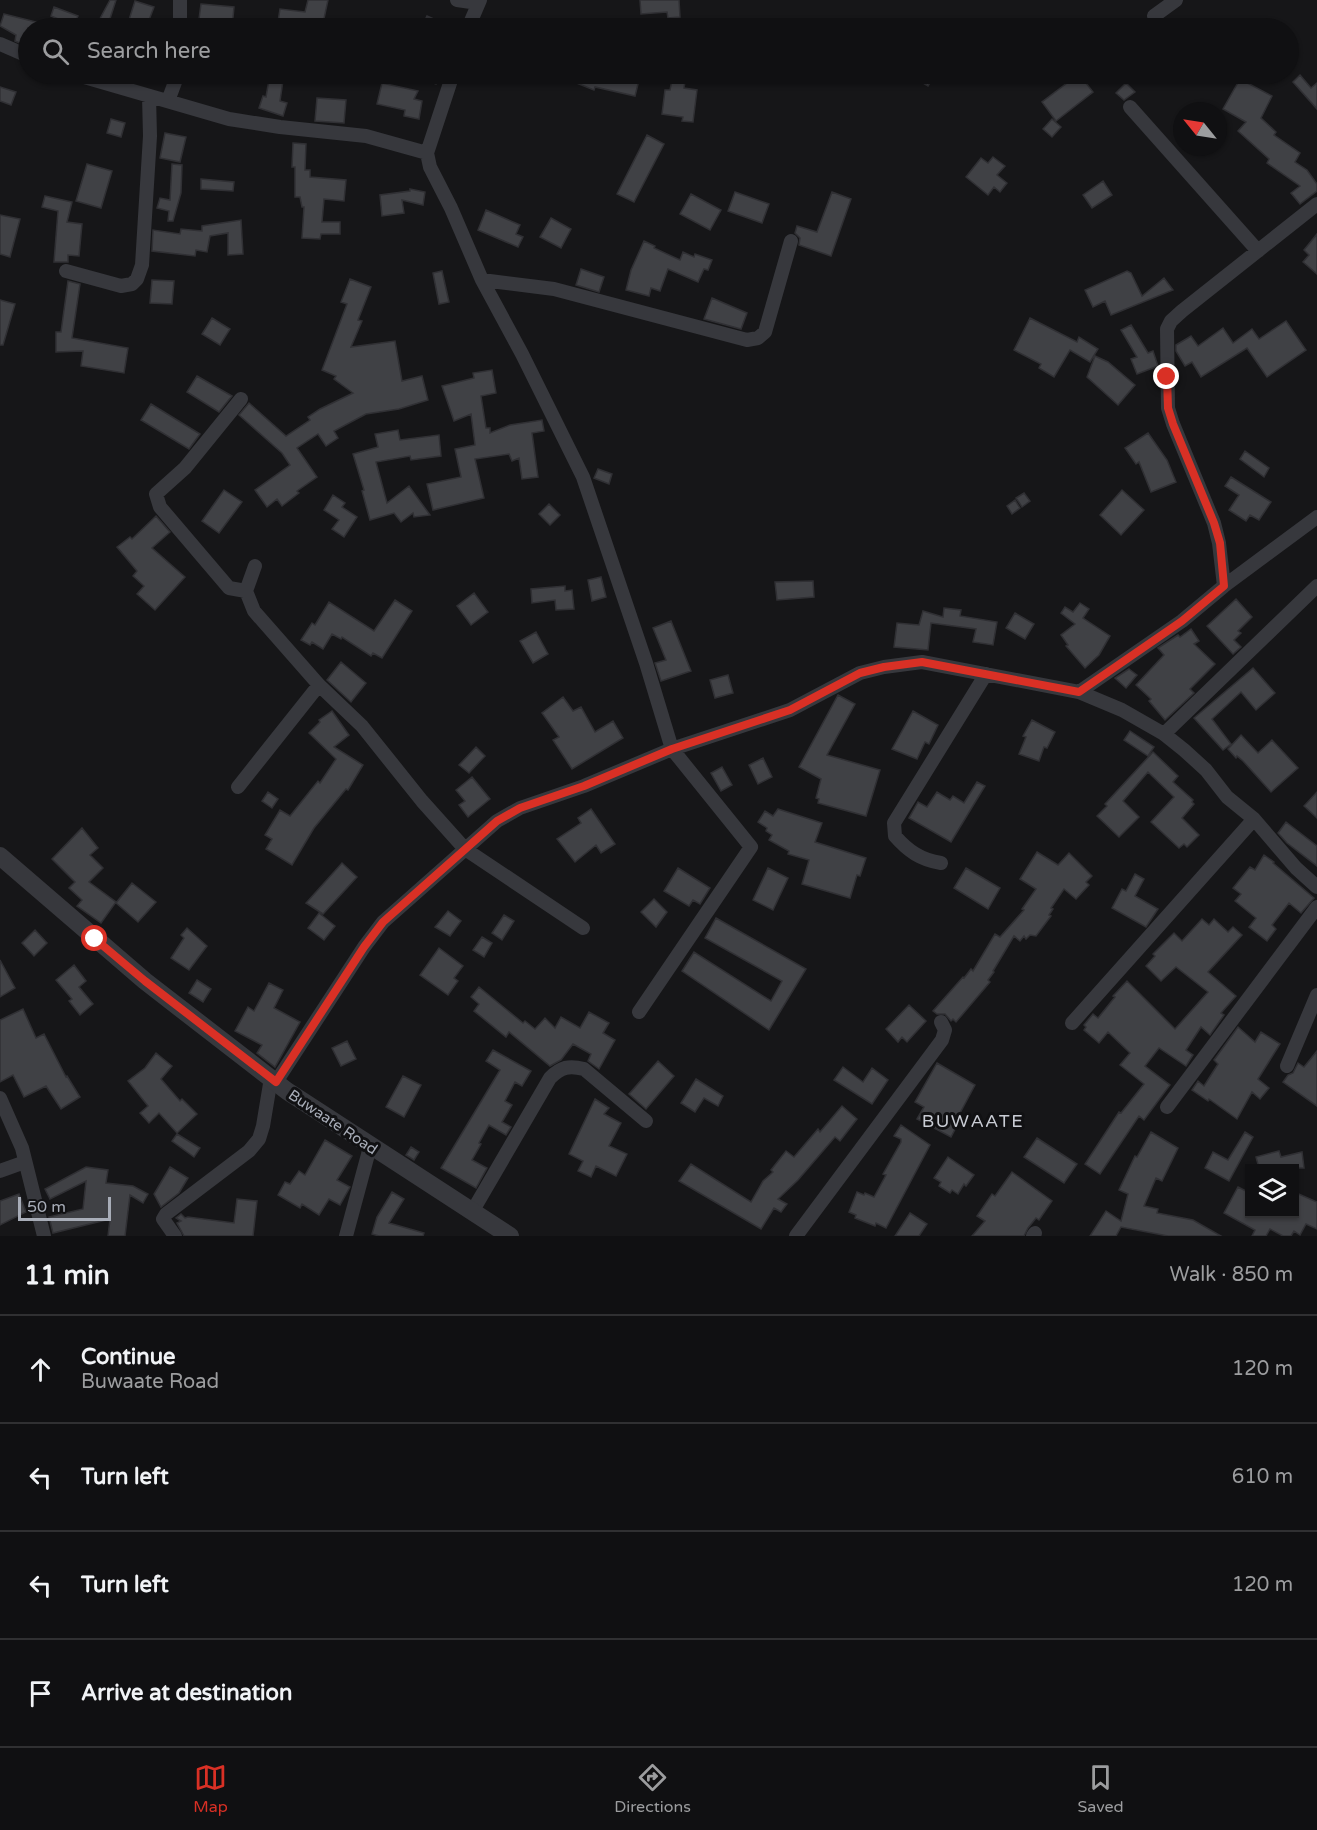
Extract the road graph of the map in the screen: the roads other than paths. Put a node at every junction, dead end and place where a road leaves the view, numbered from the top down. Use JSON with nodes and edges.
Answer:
{"nodes":[{"id":1,"x":180,"y":0,"type":"edge"},
{"id":2,"x":457,"y":0,"type":"edge"},
{"id":3,"x":1176,"y":0,"type":"edge"},
{"id":4,"x":479,"y":1,"type":"edge"},
{"id":5,"x":1154,"y":16,"type":"dead end"},
{"id":6,"x":180,"y":18,"type":"edge"},
{"id":7,"x":472,"y":18,"type":"edge"},
{"id":8,"x":0,"y":44,"type":"edge"},
{"id":9,"x":18,"y":52,"type":"edge"},
{"id":10,"x":108,"y":84,"type":"edge"},
{"id":11,"x":174,"y":84,"type":"edge"},
{"id":12,"x":450,"y":84,"type":"edge"},
{"id":13,"x":149,"y":96,"type":"junction"},
{"id":14,"x":168,"y":101,"type":"junction"},
{"id":15,"x":1130,"y":107,"type":"dead end"},
{"id":16,"x":428,"y":153,"type":"junction"},
{"id":17,"x":1317,"y":204,"type":"edge"},
{"id":18,"x":791,"y":241,"type":"dead end"},
{"id":19,"x":1258,"y":251,"type":"junction"},
{"id":20,"x":66,"y":271,"type":"dead end"},
{"id":21,"x":482,"y":280,"type":"junction"},
{"id":22,"x":241,"y":399,"type":"dead end"},
{"id":23,"x":1317,"y":517,"type":"edge"},
{"id":24,"x":255,"y":566,"type":"dead end"},
{"id":25,"x":1224,"y":586,"type":"junction"},
{"id":26,"x":1317,"y":586,"type":"edge"},
{"id":27,"x":246,"y":591,"type":"junction"},
{"id":28,"x":986,"y":674,"type":"junction"},
{"id":29,"x":319,"y":685,"type":"junction"},
{"id":30,"x":1079,"y":692,"type":"junction"},
{"id":31,"x":1164,"y":734,"type":"junction"},
{"id":32,"x":672,"y":749,"type":"junction"},
{"id":33,"x":238,"y":787,"type":"dead end"},
{"id":34,"x":1254,"y":819,"type":"junction"},
{"id":35,"x":465,"y":849,"type":"junction"},
{"id":36,"x":0,"y":856,"type":"edge"},
{"id":37,"x":941,"y":863,"type":"dead end"},
{"id":38,"x":1317,"y":887,"type":"edge"},
{"id":39,"x":1317,"y":907,"type":"edge"},
{"id":40,"x":583,"y":928,"type":"dead end"},
{"id":41,"x":1317,"y":995,"type":"edge"},
{"id":42,"x":639,"y":1012,"type":"dead end"},
{"id":43,"x":941,"y":1022,"type":"dead end"},
{"id":44,"x":1072,"y":1023,"type":"dead end"},
{"id":45,"x":1287,"y":1065,"type":"dead end"},
{"id":46,"x":273,"y":1080,"type":"junction"},
{"id":47,"x":0,"y":1098,"type":"edge"},
{"id":48,"x":1167,"y":1107,"type":"dead end"},
{"id":49,"x":646,"y":1121,"type":"dead end"},
{"id":50,"x":370,"y":1147,"type":"junction"},
{"id":51,"x":25,"y":1162,"type":"junction"},
{"id":52,"x":0,"y":1171,"type":"edge"},
{"id":53,"x":472,"y":1212,"type":"junction"},
{"id":54,"x":44,"y":1236,"type":"edge"},
{"id":55,"x":175,"y":1236,"type":"edge"},
{"id":56,"x":346,"y":1236,"type":"edge"},
{"id":57,"x":510,"y":1236,"type":"edge"},
{"id":58,"x":796,"y":1236,"type":"edge"}],
"edges":[{"from":1,"to":6,"type":"street"},
{"from":2,"to":4,"type":"street"},
{"from":3,"to":5,"type":"street"},
{"from":4,"to":7,"type":"street"},
{"from":8,"to":9,"type":"street"},
{"from":10,"to":13,"type":"street"},
{"from":11,"to":14,"type":"street"},
{"from":12,"to":16,"type":"street"},
{"from":13,"to":14,"type":"street"},
{"from":13,"to":20,"type":"street"},
{"from":14,"to":16,"type":"street"},
{"from":15,"to":19,"type":"street"},
{"from":16,"to":21,"type":"street"},
{"from":17,"to":19,"type":"street"},
{"from":18,"to":21,"type":"street"},
{"from":19,"to":25,"type":"street"},
{"from":21,"to":32,"type":"street"},
{"from":22,"to":27,"type":"street"},
{"from":23,"to":25,"type":"street"},
{"from":24,"to":27,"type":"street"},
{"from":25,"to":30,"type":"street"},
{"from":26,"to":31,"type":"street"},
{"from":27,"to":29,"type":"street"},
{"from":28,"to":30,"type":"street"},
{"from":28,"to":32,"type":"street"},
{"from":28,"to":37,"type":"street"},
{"from":29,"to":33,"type":"street"},
{"from":29,"to":35,"type":"street"},
{"from":30,"to":31,"type":"street"},
{"from":31,"to":34,"type":"street"},
{"from":32,"to":35,"type":"street"},
{"from":32,"to":42,"type":"street"},
{"from":34,"to":38,"type":"street"},
{"from":34,"to":44,"type":"street"},
{"from":35,"to":40,"type":"street"},
{"from":35,"to":46,"type":"street"},
{"from":36,"to":46,"type":"street","name":"Buwaate Road"},
{"from":39,"to":48,"type":"street"},
{"from":41,"to":45,"type":"street"},
{"from":43,"to":58,"type":"street"},
{"from":46,"to":50,"type":"street","name":"Buwaate Road"},
{"from":46,"to":55,"type":"street"},
{"from":47,"to":51,"type":"street"},
{"from":49,"to":53,"type":"street"},
{"from":50,"to":53,"type":"street","name":"Buwaate Road"},
{"from":50,"to":56,"type":"street"},
{"from":51,"to":52,"type":"street"},
{"from":51,"to":54,"type":"street"},
{"from":53,"to":57,"type":"street","name":"Buwaate Road"}]}
